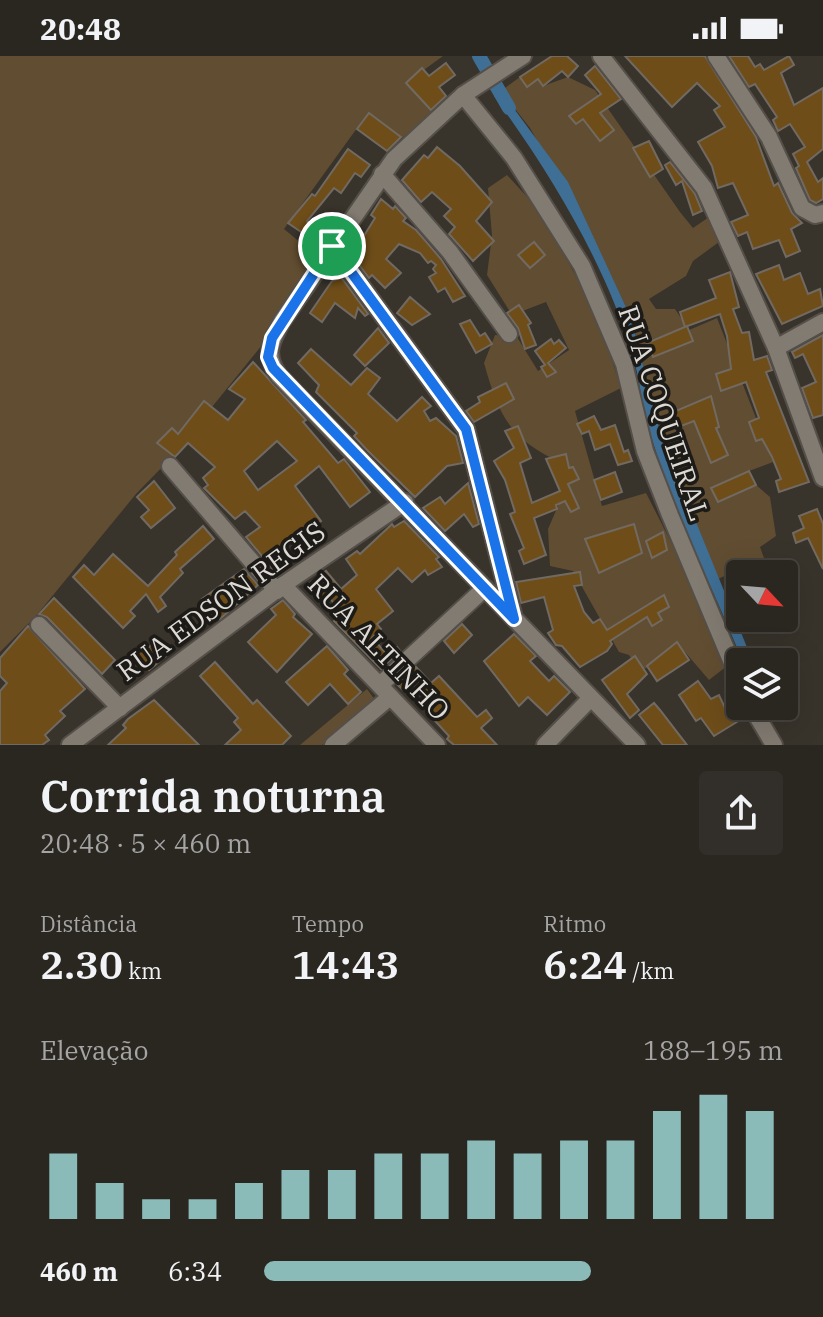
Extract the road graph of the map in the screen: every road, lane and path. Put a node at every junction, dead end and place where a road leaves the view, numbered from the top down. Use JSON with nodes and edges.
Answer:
{"nodes":[{"id":1,"x":523,"y":56,"type":"edge"},
{"id":2,"x":601,"y":56,"type":"edge"},
{"id":3,"x":716,"y":56,"type":"edge"},
{"id":4,"x":467,"y":92,"type":"junction"},
{"id":5,"x":382,"y":174,"type":"junction"},
{"id":6,"x":823,"y":213,"type":"edge"},
{"id":7,"x":332,"y":246,"type":"junction"},
{"id":8,"x":823,"y":322,"type":"edge"},
{"id":9,"x":509,"y":334,"type":"dead end"},
{"id":10,"x":776,"y":348,"type":"junction"},
{"id":11,"x":170,"y":466,"type":"dead end"},
{"id":12,"x":823,"y":478,"type":"edge"},
{"id":13,"x":405,"y":502,"type":"junction"},
{"id":14,"x":280,"y":588,"type":"junction"},
{"id":15,"x":485,"y":588,"type":"junction"},
{"id":16,"x":514,"y":619,"type":"junction"},
{"id":17,"x":39,"y":625,"type":"dead end"},
{"id":18,"x":726,"y":648,"type":"edge"},
{"id":19,"x":385,"y":691,"type":"junction"},
{"id":20,"x":590,"y":699,"type":"junction"},
{"id":21,"x":120,"y":708,"type":"junction"},
{"id":22,"x":759,"y":720,"type":"edge"},
{"id":23,"x":70,"y":745,"type":"edge"},
{"id":24,"x":333,"y":745,"type":"edge"},
{"id":25,"x":437,"y":745,"type":"edge"},
{"id":26,"x":545,"y":745,"type":"edge"},
{"id":27,"x":637,"y":745,"type":"edge"},
{"id":28,"x":774,"y":745,"type":"edge"}],
"edges":[{"from":1,"to":4,"type":"street"},
{"from":2,"to":10,"type":"street"},
{"from":3,"to":6,"type":"street"},
{"from":4,"to":5,"type":"street"},
{"from":4,"to":18,"type":"street","name":"RUA COQUEIRAL"},
{"from":5,"to":7,"type":"street"},
{"from":5,"to":9,"type":"street"},
{"from":7,"to":13,"type":"street"},
{"from":7,"to":16,"type":"street"},
{"from":8,"to":10,"type":"street"},
{"from":10,"to":12,"type":"street"},
{"from":11,"to":14,"type":"street","name":"RUA ALTINHO"},
{"from":13,"to":14,"type":"street","name":"RUA EDSON REGIS"},
{"from":13,"to":15,"type":"street"},
{"from":14,"to":19,"type":"street","name":"RUA ALTINHO"},
{"from":14,"to":21,"type":"street","name":"RUA EDSON REGIS"},
{"from":15,"to":16,"type":"street"},
{"from":15,"to":19,"type":"street"},
{"from":16,"to":20,"type":"street"},
{"from":17,"to":21,"type":"street"},
{"from":19,"to":24,"type":"street"},
{"from":19,"to":25,"type":"street","name":"RUA ALTINHO"},
{"from":20,"to":26,"type":"street"},
{"from":20,"to":27,"type":"street"},
{"from":21,"to":23,"type":"street","name":"RUA EDSON REGIS"},
{"from":22,"to":28,"type":"street"}]}
